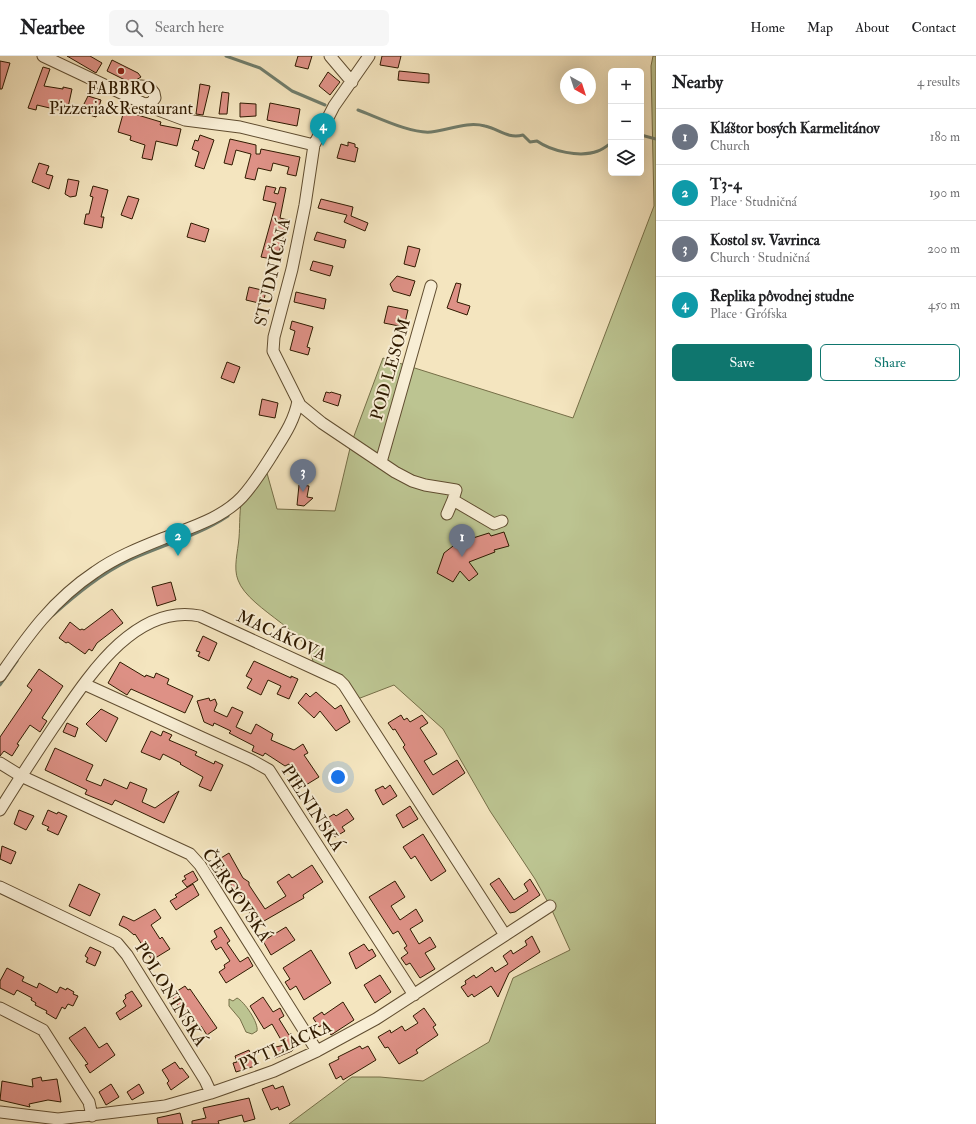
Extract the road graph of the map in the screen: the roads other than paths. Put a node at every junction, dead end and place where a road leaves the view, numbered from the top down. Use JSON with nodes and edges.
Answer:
{"nodes":[{"id":1,"x":43,"y":56,"type":"edge"},
{"id":2,"x":330,"y":56,"type":"edge"},
{"id":3,"x":369,"y":56,"type":"edge"},
{"id":4,"x":352,"y":82,"type":"junction"},
{"id":5,"x":125,"y":95,"type":"junction"},
{"id":6,"x":145,"y":104,"type":"junction"},
{"id":7,"x":314,"y":145,"type":"junction"},
{"id":8,"x":431,"y":286,"type":"dead end"},
{"id":9,"x":298,"y":401,"type":"junction"},
{"id":10,"x":381,"y":462,"type":"junction"},
{"id":11,"x":453,"y":500,"type":"junction"},
{"id":12,"x":446,"y":514,"type":"dead end"},
{"id":13,"x":502,"y":521,"type":"dead end"},
{"id":14,"x":0,"y":676,"type":"edge"},
{"id":15,"x":84,"y":684,"type":"junction"},
{"id":16,"x":0,"y":763,"type":"edge"},
{"id":17,"x":21,"y":776,"type":"junction"},
{"id":18,"x":0,"y":810,"type":"edge"},
{"id":19,"x":0,"y":887,"type":"edge"},
{"id":20,"x":550,"y":906,"type":"dead end"},
{"id":21,"x":505,"y":935,"type":"junction"},
{"id":22,"x":414,"y":995,"type":"junction"},
{"id":23,"x":0,"y":1008,"type":"edge"},
{"id":24,"x":317,"y":1051,"type":"junction"},
{"id":25,"x":211,"y":1093,"type":"junction"},
{"id":26,"x":0,"y":1112,"type":"edge"},
{"id":27,"x":92,"y":1116,"type":"junction"}],
"edges":[{"from":1,"to":5,"type":"street"},
{"from":2,"to":4,"type":"street"},
{"from":3,"to":4,"type":"street","name":"STUDNIČNÁ"},
{"from":4,"to":7,"type":"street","name":"STUDNIČNÁ"},
{"from":5,"to":6,"type":"street"},
{"from":5,"to":6,"type":"street"},
{"from":6,"to":7,"type":"street"},
{"from":7,"to":9,"type":"street","name":"STUDNIČNÁ"},
{"from":8,"to":10,"type":"street","name":"POD LESOM"},
{"from":9,"to":10,"type":"street","name":"STUDNIČNÁ"},
{"from":9,"to":14,"type":"street"},
{"from":10,"to":11,"type":"street","name":"STUDNIČNÁ"},
{"from":11,"to":12,"type":"street"},
{"from":11,"to":13,"type":"street"},
{"from":15,"to":17,"type":"street","name":"MACÁKOVA"},
{"from":15,"to":21,"type":"street","name":"MACÁKOVA"},
{"from":15,"to":22,"type":"street","name":"PIENINSKÁ"},
{"from":16,"to":17,"type":"street","name":"ČERGOVSKÁ"},
{"from":17,"to":18,"type":"street","name":"MACÁKOVA"},
{"from":17,"to":24,"type":"street","name":"ČERGOVSKÁ"},
{"from":19,"to":25,"type":"street","name":"POLONINSKÁ"},
{"from":20,"to":21,"type":"street","name":"PYTLIACKA"},
{"from":21,"to":22,"type":"street","name":"PYTLIACKA"},
{"from":22,"to":24,"type":"street","name":"PYTLIACKA"},
{"from":23,"to":27,"type":"street"},
{"from":24,"to":25,"type":"street","name":"PYTLIACKA"},
{"from":25,"to":27,"type":"street","name":"PYTLIACKA"},
{"from":26,"to":27,"type":"street","name":"PYTLIACKA"}]}
